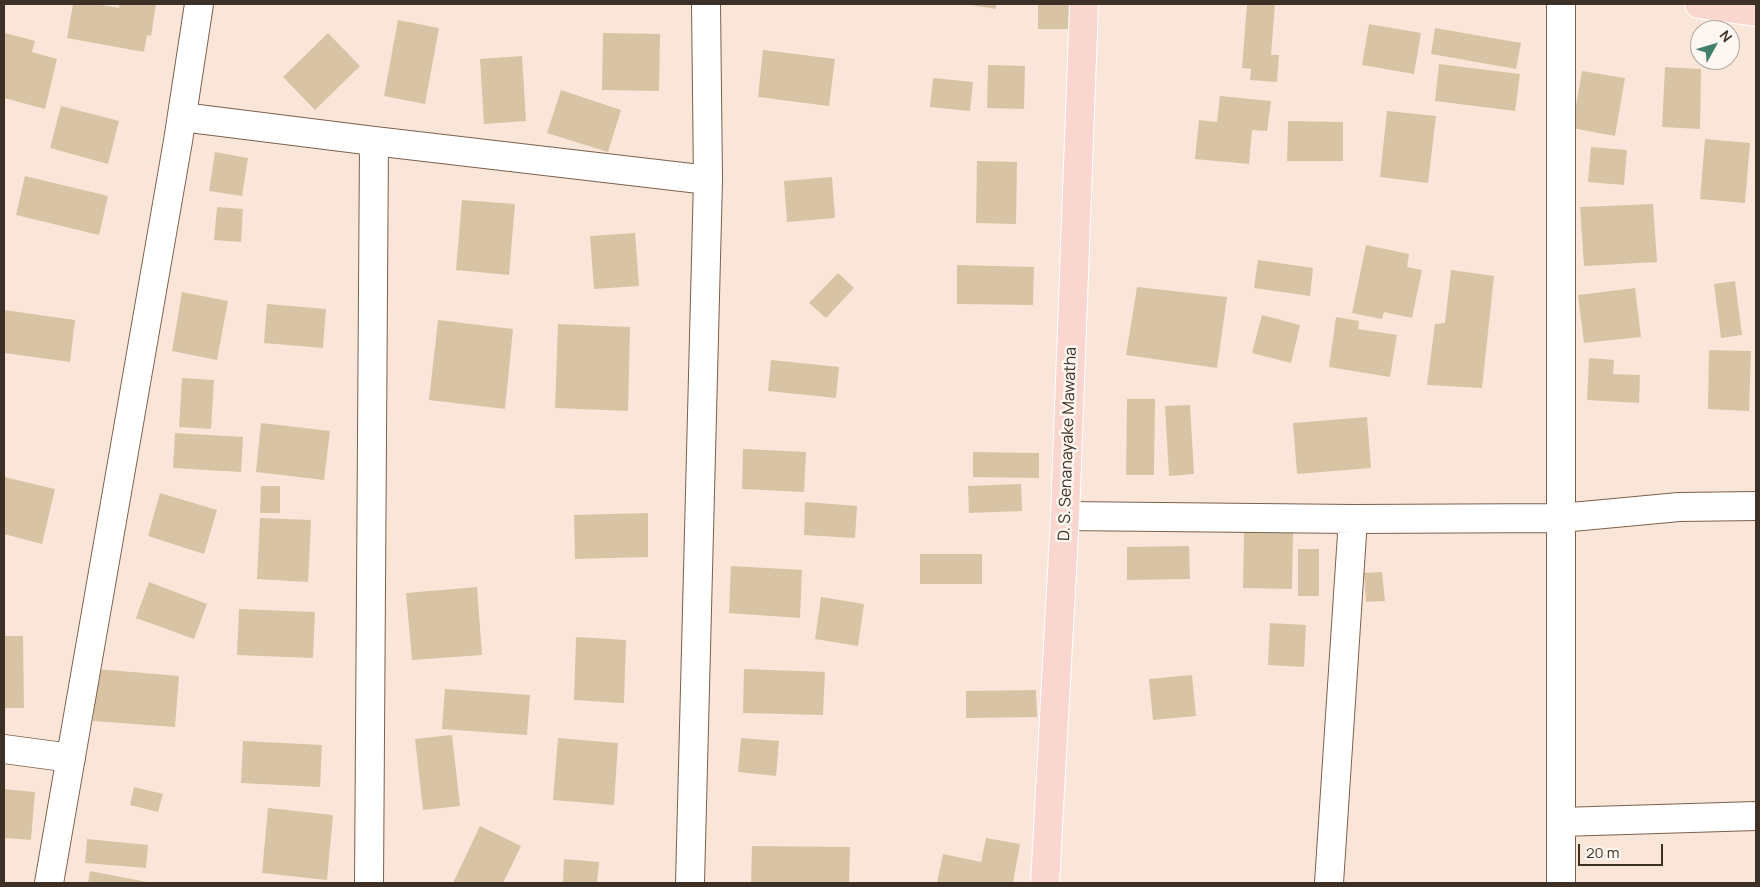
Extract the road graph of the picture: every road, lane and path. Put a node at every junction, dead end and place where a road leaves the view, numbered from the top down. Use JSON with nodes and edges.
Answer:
{"nodes":[{"id":1,"x":199,"y":4,"type":"edge"},
{"id":2,"x":706,"y":4,"type":"edge"},
{"id":3,"x":1084,"y":4,"type":"edge"},
{"id":4,"x":1561,"y":4,"type":"edge"},
{"id":5,"x":1699,"y":4,"type":"edge"},
{"id":6,"x":1756,"y":12,"type":"edge"},
{"id":7,"x":182,"y":117,"type":"junction"},
{"id":8,"x":374,"y":142,"type":"junction"},
{"id":9,"x":708,"y":180,"type":"junction"},
{"id":10,"x":1756,"y":506,"type":"edge"},
{"id":11,"x":1065,"y":516,"type":"junction"},
{"id":12,"x":1561,"y":518,"type":"junction"},
{"id":13,"x":1353,"y":519,"type":"junction"},
{"id":14,"x":4,"y":749,"type":"edge"},
{"id":15,"x":70,"y":758,"type":"junction"},
{"id":16,"x":1756,"y":816,"type":"edge"},
{"id":17,"x":1561,"y":822,"type":"junction"},
{"id":18,"x":49,"y":883,"type":"edge"},
{"id":19,"x":369,"y":883,"type":"edge"},
{"id":20,"x":690,"y":883,"type":"edge"},
{"id":21,"x":1045,"y":883,"type":"edge"},
{"id":22,"x":1329,"y":883,"type":"edge"},
{"id":23,"x":1561,"y":883,"type":"edge"}],
"edges":[{"from":1,"to":7,"type":"street"},
{"from":2,"to":9,"type":"street"},
{"from":3,"to":11,"type":"main road","name":"D. S. Senanayake Mawatha"},
{"from":4,"to":12,"type":"street"},
{"from":5,"to":6,"type":"main road"},
{"from":7,"to":8,"type":"street"},
{"from":7,"to":15,"type":"street"},
{"from":8,"to":9,"type":"street"},
{"from":8,"to":19,"type":"street"},
{"from":9,"to":20,"type":"street"},
{"from":10,"to":12,"type":"street"},
{"from":11,"to":13,"type":"street"},
{"from":11,"to":21,"type":"main road","name":"D. S. Senanayake Mawatha"},
{"from":12,"to":13,"type":"street"},
{"from":12,"to":17,"type":"street"},
{"from":13,"to":22,"type":"street"},
{"from":14,"to":15,"type":"street"},
{"from":15,"to":18,"type":"street"},
{"from":16,"to":17,"type":"street"},
{"from":17,"to":23,"type":"street"}]}
